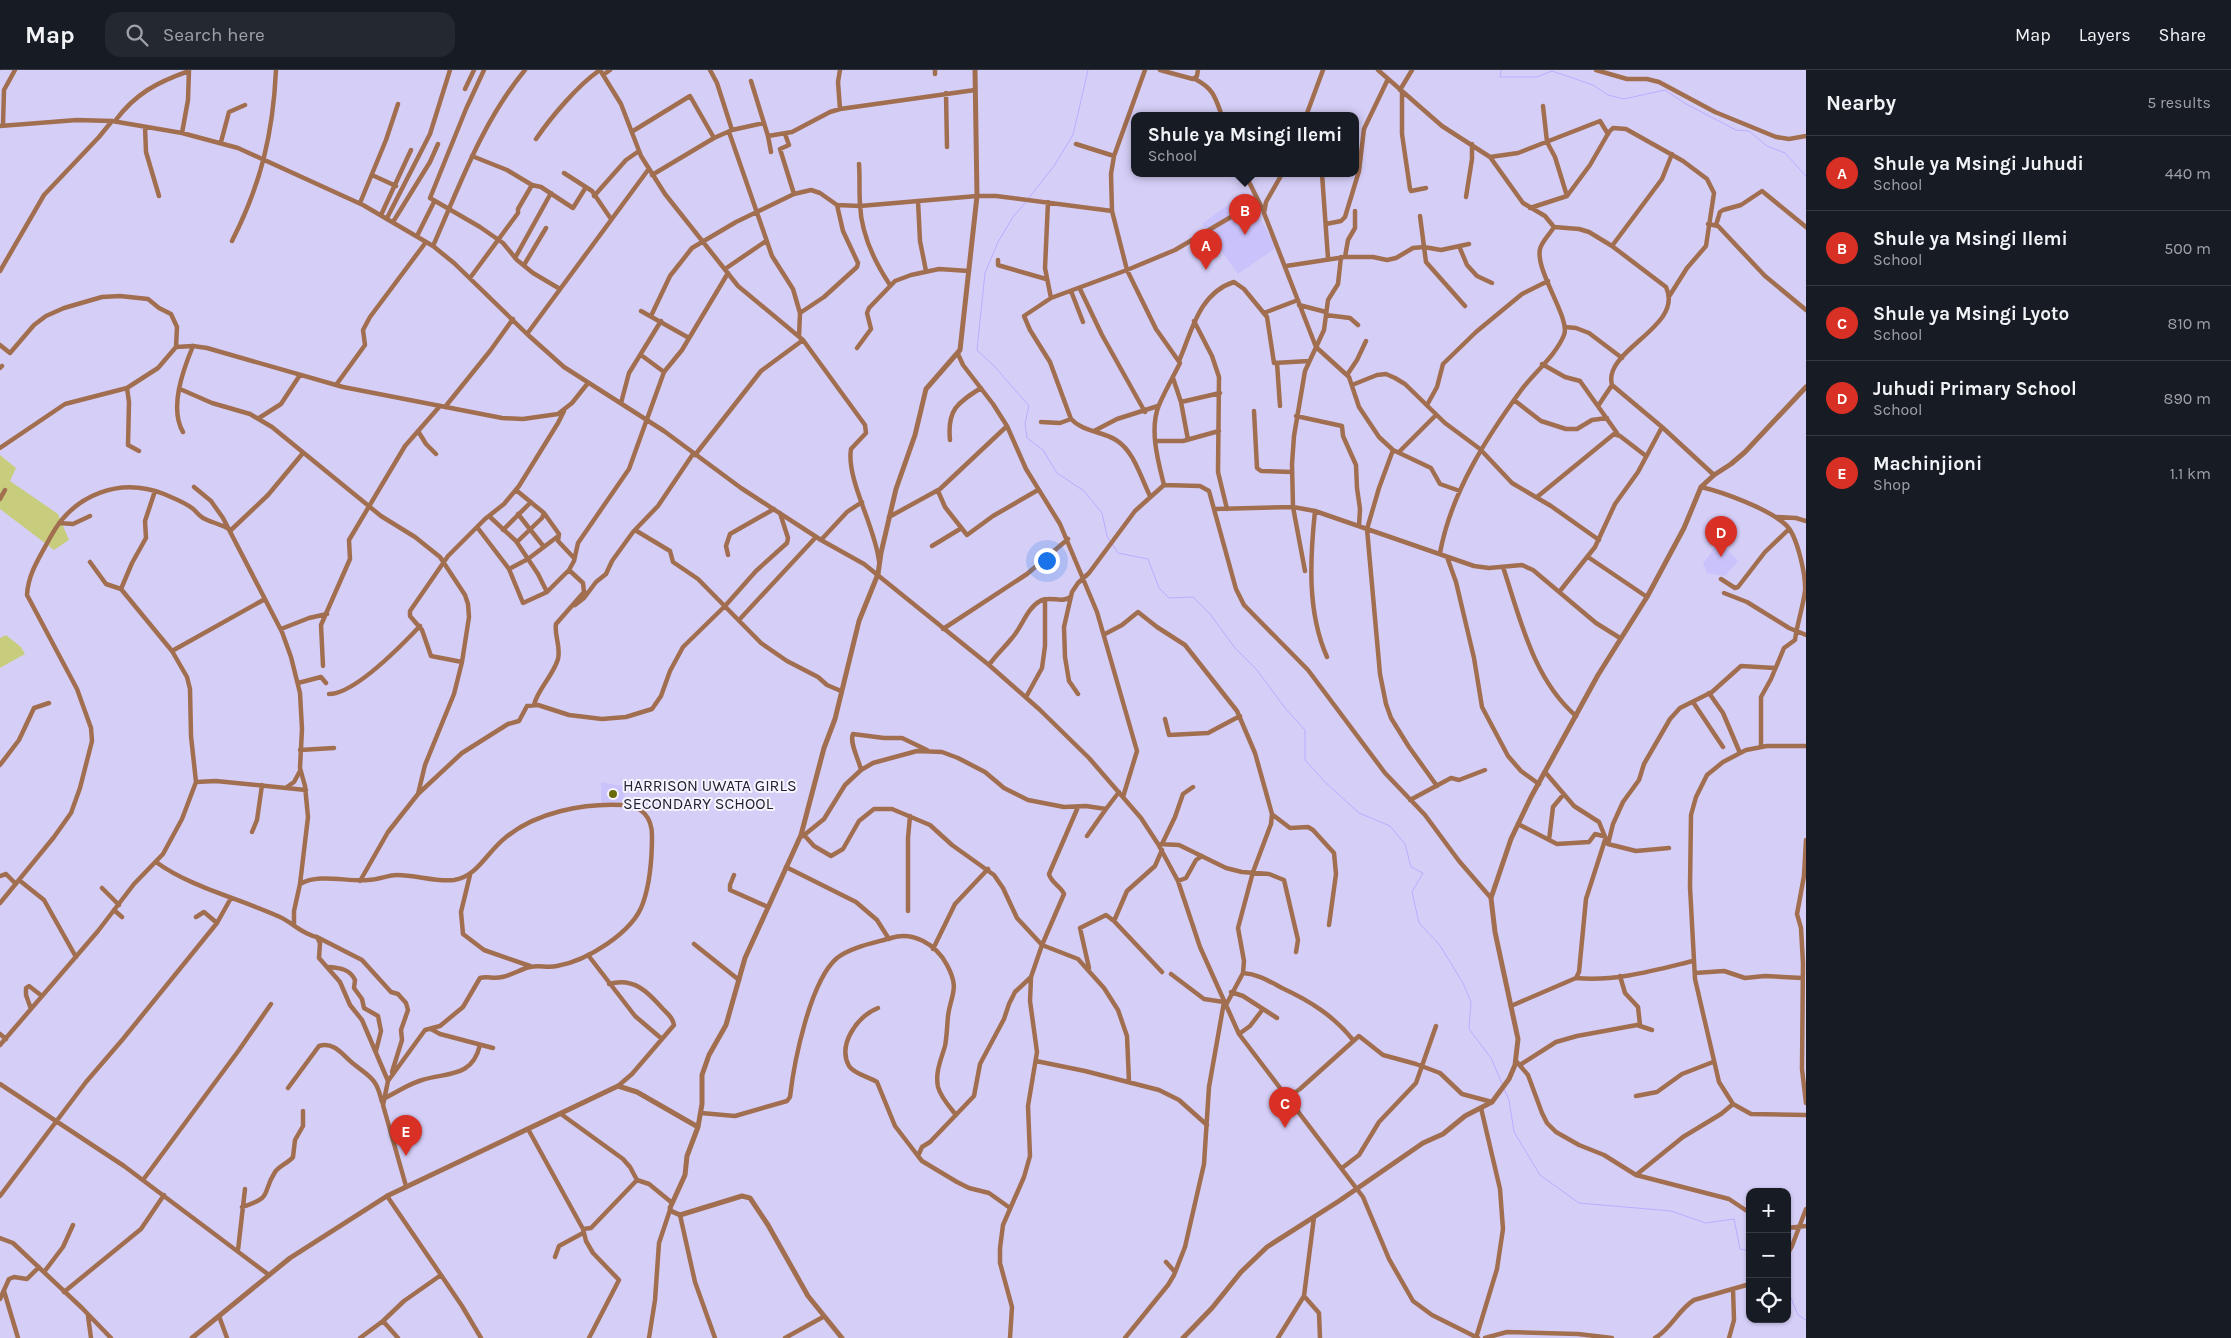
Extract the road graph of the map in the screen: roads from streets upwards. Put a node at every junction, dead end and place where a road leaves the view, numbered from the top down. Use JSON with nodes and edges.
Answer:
{"nodes":[{"id":1,"x":15,"y":70,"type":"edge"},
{"id":2,"x":276,"y":70,"type":"edge"},
{"id":3,"x":450,"y":70,"type":"edge"},
{"id":4,"x":474,"y":70,"type":"edge"},
{"id":5,"x":484,"y":70,"type":"edge"},
{"id":6,"x":525,"y":70,"type":"edge"},
{"id":7,"x":610,"y":70,"type":"edge"},
{"id":8,"x":710,"y":70,"type":"edge"},
{"id":9,"x":840,"y":70,"type":"edge"},
{"id":10,"x":975,"y":70,"type":"edge"},
{"id":11,"x":1145,"y":70,"type":"edge"},
{"id":12,"x":1160,"y":70,"type":"edge"},
{"id":13,"x":1198,"y":70,"type":"edge"},
{"id":14,"x":1323,"y":70,"type":"edge"},
{"id":15,"x":1412,"y":70,"type":"edge"},
{"id":16,"x":1596,"y":70,"type":"edge"},
{"id":17,"x":189,"y":71,"type":"edge"},
{"id":18,"x":1381,"y":71,"type":"edge"},
{"id":19,"x":601,"y":72,"type":"edge"},
{"id":20,"x":1195,"y":79,"type":"junction"},
{"id":21,"x":1388,"y":79,"type":"junction"},
{"id":22,"x":751,"y":80,"type":"dead end"},
{"id":23,"x":465,"y":89,"type":"dead end"},
{"id":24,"x":975,"y":90,"type":"junction"},
{"id":25,"x":1401,"y":91,"type":"junction"},
{"id":26,"x":946,"y":93,"type":"junction"},
{"id":27,"x":398,"y":104,"type":"dead end"},
{"id":28,"x":245,"y":105,"type":"dead end"},
{"id":29,"x":1543,"y":106,"type":"dead end"},
{"id":30,"x":840,"y":109,"type":"junction"},
{"id":31,"x":1220,"y":112,"type":"edge"},
{"id":32,"x":1307,"y":112,"type":"edge"},
{"id":33,"x":113,"y":121,"type":"junction"},
{"id":34,"x":764,"y":124,"type":"junction"},
{"id":35,"x":2,"y":126,"type":"edge"},
{"id":36,"x":146,"y":127,"type":"junction"},
{"id":37,"x":633,"y":131,"type":"junction"},
{"id":38,"x":731,"y":131,"type":"junction"},
{"id":39,"x":182,"y":133,"type":"junction"},
{"id":40,"x":786,"y":134,"type":"junction"},
{"id":41,"x":1608,"y":134,"type":"junction"},
{"id":42,"x":768,"y":136,"type":"junction"},
{"id":43,"x":1806,"y":136,"type":"edge"},
{"id":44,"x":714,"y":138,"type":"junction"},
{"id":45,"x":536,"y":139,"type":"dead end"},
{"id":46,"x":221,"y":142,"type":"junction"},
{"id":47,"x":1548,"y":142,"type":"junction"},
{"id":48,"x":438,"y":144,"type":"dead end"},
{"id":49,"x":1076,"y":144,"type":"dead end"},
{"id":50,"x":1472,"y":144,"type":"junction"},
{"id":51,"x":947,"y":147,"type":"dead end"},
{"id":52,"x":411,"y":150,"type":"dead end"},
{"id":53,"x":639,"y":150,"type":"junction"},
{"id":54,"x":771,"y":152,"type":"dead end"},
{"id":55,"x":1672,"y":154,"type":"junction"},
{"id":56,"x":472,"y":156,"type":"junction"},
{"id":57,"x":1114,"y":156,"type":"junction"},
{"id":58,"x":1490,"y":157,"type":"junction"},
{"id":59,"x":264,"y":161,"type":"junction"},
{"id":60,"x":859,"y":164,"type":"dead end"},
{"id":61,"x":648,"y":170,"type":"junction"},
{"id":62,"x":1359,"y":171,"type":"edge"},
{"id":63,"x":564,"y":173,"type":"dead end"},
{"id":64,"x":372,"y":175,"type":"junction"},
{"id":65,"x":652,"y":175,"type":"junction"},
{"id":66,"x":1246,"y":177,"type":"edge"},
{"id":67,"x":1280,"y":177,"type":"edge"},
{"id":68,"x":1322,"y":177,"type":"edge"},
{"id":69,"x":1357,"y":177,"type":"edge"},
{"id":70,"x":532,"y":185,"type":"junction"},
{"id":71,"x":396,"y":186,"type":"junction"},
{"id":72,"x":586,"y":186,"type":"junction"},
{"id":73,"x":1426,"y":188,"type":"dead end"},
{"id":74,"x":551,"y":193,"type":"junction"},
{"id":75,"x":794,"y":194,"type":"junction"},
{"id":76,"x":158,"y":196,"type":"dead end"},
{"id":77,"x":594,"y":196,"type":"junction"},
{"id":78,"x":977,"y":196,"type":"junction"},
{"id":79,"x":1567,"y":196,"type":"junction"},
{"id":80,"x":1466,"y":197,"type":"dead end"},
{"id":81,"x":918,"y":201,"type":"junction"},
{"id":82,"x":1258,"y":201,"type":"junction"},
{"id":83,"x":434,"y":202,"type":"junction"},
{"id":84,"x":1048,"y":202,"type":"junction"},
{"id":85,"x":360,"y":203,"type":"junction"},
{"id":86,"x":837,"y":205,"type":"junction"},
{"id":87,"x":860,"y":206,"type":"junction"},
{"id":88,"x":1530,"y":208,"type":"junction"},
{"id":89,"x":449,"y":209,"type":"junction"},
{"id":90,"x":1355,"y":211,"type":"dead end"},
{"id":91,"x":1112,"y":212,"type":"junction"},
{"id":92,"x":758,"y":213,"type":"junction"},
{"id":93,"x":1264,"y":213,"type":"junction"},
{"id":94,"x":381,"y":215,"type":"junction"},
{"id":95,"x":1420,"y":216,"type":"dead end"},
{"id":96,"x":387,"y":218,"type":"junction"},
{"id":97,"x":611,"y":219,"type":"junction"},
{"id":98,"x":393,"y":222,"type":"junction"},
{"id":99,"x":1326,"y":224,"type":"junction"},
{"id":100,"x":1708,"y":224,"type":"junction"},
{"id":101,"x":1716,"y":225,"type":"junction"},
{"id":102,"x":1554,"y":227,"type":"junction"},
{"id":103,"x":1806,"y":227,"type":"edge"},
{"id":104,"x":546,"y":228,"type":"dead end"},
{"id":105,"x":417,"y":236,"type":"junction"},
{"id":106,"x":498,"y":240,"type":"junction"},
{"id":107,"x":232,"y":241,"type":"dead end"},
{"id":108,"x":766,"y":241,"type":"junction"},
{"id":109,"x":426,"y":242,"type":"junction"},
{"id":110,"x":701,"y":242,"type":"junction"},
{"id":111,"x":1469,"y":244,"type":"dead end"},
{"id":112,"x":433,"y":246,"type":"junction"},
{"id":113,"x":1459,"y":246,"type":"junction"},
{"id":114,"x":1612,"y":246,"type":"junction"},
{"id":115,"x":1424,"y":247,"type":"junction"},
{"id":116,"x":1343,"y":257,"type":"junction"},
{"id":117,"x":515,"y":258,"type":"junction"},
{"id":118,"x":1328,"y":258,"type":"junction"},
{"id":119,"x":998,"y":260,"type":"dead end"},
{"id":120,"x":524,"y":265,"type":"junction"},
{"id":121,"x":1286,"y":266,"type":"junction"},
{"id":122,"x":1127,"y":270,"type":"junction"},
{"id":123,"x":0,"y":271,"type":"edge"},
{"id":124,"x":726,"y":271,"type":"junction"},
{"id":125,"x":969,"y":271,"type":"junction"},
{"id":126,"x":926,"y":272,"type":"junction"},
{"id":127,"x":470,"y":278,"type":"junction"},
{"id":128,"x":1046,"y":279,"type":"junction"},
{"id":129,"x":1548,"y":281,"type":"junction"},
{"id":130,"x":1492,"y":283,"type":"dead end"},
{"id":131,"x":890,"y":285,"type":"junction"},
{"id":132,"x":560,"y":288,"type":"junction"},
{"id":133,"x":1080,"y":289,"type":"junction"},
{"id":134,"x":1071,"y":292,"type":"junction"},
{"id":135,"x":1670,"y":295,"type":"junction"},
{"id":136,"x":1051,"y":298,"type":"junction"},
{"id":137,"x":1298,"y":303,"type":"junction"},
{"id":138,"x":1465,"y":306,"type":"dead end"},
{"id":139,"x":1806,"y":310,"type":"edge"},
{"id":140,"x":642,"y":311,"type":"dead end"},
{"id":141,"x":800,"y":313,"type":"junction"},
{"id":142,"x":1264,"y":313,"type":"junction"},
{"id":143,"x":1326,"y":314,"type":"junction"},
{"id":144,"x":651,"y":316,"type":"junction"},
{"id":145,"x":513,"y":319,"type":"junction"},
{"id":146,"x":661,"y":321,"type":"junction"},
{"id":147,"x":1194,"y":321,"type":"junction"},
{"id":148,"x":1083,"y":322,"type":"dead end"},
{"id":149,"x":1358,"y":325,"type":"dead end"},
{"id":150,"x":1565,"y":327,"type":"junction"},
{"id":151,"x":527,"y":334,"type":"junction"},
{"id":152,"x":689,"y":338,"type":"junction"},
{"id":153,"x":801,"y":339,"type":"junction"},
{"id":154,"x":1366,"y":340,"type":"dead end"},
{"id":155,"x":0,"y":345,"type":"edge"},
{"id":156,"x":193,"y":346,"type":"junction"},
{"id":157,"x":176,"y":347,"type":"junction"},
{"id":158,"x":1316,"y":347,"type":"junction"},
{"id":159,"x":857,"y":348,"type":"dead end"},
{"id":160,"x":641,"y":354,"type":"junction"},
{"id":161,"x":958,"y":354,"type":"junction"},
{"id":162,"x":1622,"y":358,"type":"junction"},
{"id":163,"x":1179,"y":361,"type":"junction"},
{"id":164,"x":1310,"y":361,"type":"junction"},
{"id":165,"x":1277,"y":363,"type":"junction"},
{"id":166,"x":1542,"y":364,"type":"junction"},
{"id":167,"x":664,"y":372,"type":"junction"},
{"id":168,"x":300,"y":375,"type":"junction"},
{"id":169,"x":1347,"y":375,"type":"junction"},
{"id":170,"x":1173,"y":378,"type":"junction"},
{"id":171,"x":588,"y":382,"type":"junction"},
{"id":172,"x":336,"y":385,"type":"junction"},
{"id":173,"x":1352,"y":385,"type":"junction"},
{"id":174,"x":1612,"y":385,"type":"junction"},
{"id":175,"x":1806,"y":387,"type":"edge"},
{"id":176,"x":126,"y":388,"type":"junction"},
{"id":177,"x":981,"y":388,"type":"junction"},
{"id":178,"x":180,"y":389,"type":"junction"},
{"id":179,"x":1220,"y":393,"type":"junction"},
{"id":180,"x":1514,"y":400,"type":"junction"},
{"id":181,"x":621,"y":402,"type":"junction"},
{"id":182,"x":1181,"y":402,"type":"junction"},
{"id":183,"x":443,"y":406,"type":"junction"},
{"id":184,"x":1158,"y":406,"type":"junction"},
{"id":185,"x":1280,"y":406,"type":"dead end"},
{"id":186,"x":1427,"y":406,"type":"junction"},
{"id":187,"x":1598,"y":406,"type":"junction"},
{"id":188,"x":564,"y":411,"type":"junction"},
{"id":189,"x":1254,"y":411,"type":"dead end"},
{"id":190,"x":1145,"y":412,"type":"junction"},
{"id":191,"x":1436,"y":415,"type":"junction"},
{"id":192,"x":1296,"y":416,"type":"junction"},
{"id":193,"x":259,"y":418,"type":"junction"},
{"id":194,"x":1606,"y":418,"type":"junction"},
{"id":195,"x":1071,"y":419,"type":"junction"},
{"id":196,"x":648,"y":420,"type":"junction"},
{"id":197,"x":1041,"y":422,"type":"dead end"},
{"id":198,"x":1007,"y":426,"type":"junction"},
{"id":199,"x":1662,"y":427,"type":"junction"},
{"id":200,"x":1219,"y":430,"type":"junction"},
{"id":201,"x":418,"y":431,"type":"junction"},
{"id":202,"x":1094,"y":431,"type":"junction"},
{"id":203,"x":183,"y":432,"type":"dead end"},
{"id":204,"x":1616,"y":433,"type":"junction"},
{"id":205,"x":950,"y":440,"type":"dead end"},
{"id":206,"x":1188,"y":440,"type":"junction"},
{"id":207,"x":1156,"y":441,"type":"junction"},
{"id":208,"x":0,"y":448,"type":"edge"},
{"id":209,"x":1393,"y":450,"type":"junction"},
{"id":210,"x":1480,"y":450,"type":"junction"},
{"id":211,"x":139,"y":451,"type":"dead end"},
{"id":212,"x":1399,"y":452,"type":"junction"},
{"id":213,"x":303,"y":453,"type":"junction"},
{"id":214,"x":436,"y":454,"type":"dead end"},
{"id":215,"x":694,"y":455,"type":"junction"},
{"id":216,"x":1646,"y":456,"type":"junction"},
{"id":217,"x":1292,"y":472,"type":"junction"},
{"id":218,"x":1714,"y":475,"type":"junction"},
{"id":219,"x":1164,"y":485,"type":"junction"},
{"id":220,"x":194,"y":487,"type":"dead end"},
{"id":221,"x":1701,"y":487,"type":"junction"},
{"id":222,"x":5,"y":490,"type":"dead end"},
{"id":223,"x":516,"y":490,"type":"junction"},
{"id":224,"x":1038,"y":490,"type":"junction"},
{"id":225,"x":154,"y":491,"type":"junction"},
{"id":226,"x":938,"y":491,"type":"junction"},
{"id":227,"x":1460,"y":491,"type":"junction"},
{"id":228,"x":1150,"y":496,"type":"junction"},
{"id":229,"x":1537,"y":497,"type":"junction"},
{"id":230,"x":0,"y":499,"type":"edge"},
{"id":231,"x":530,"y":502,"type":"junction"},
{"id":232,"x":862,"y":502,"type":"junction"},
{"id":233,"x":371,"y":506,"type":"junction"},
{"id":234,"x":1293,"y":507,"type":"junction"},
{"id":235,"x":1227,"y":509,"type":"junction"},
{"id":236,"x":774,"y":510,"type":"junction"},
{"id":237,"x":1215,"y":510,"type":"junction"},
{"id":238,"x":1315,"y":511,"type":"junction"},
{"id":239,"x":544,"y":513,"type":"junction"},
{"id":240,"x":780,"y":513,"type":"junction"},
{"id":241,"x":518,"y":514,"type":"junction"},
{"id":242,"x":90,"y":516,"type":"dead end"},
{"id":243,"x":489,"y":516,"type":"junction"},
{"id":244,"x":889,"y":517,"type":"junction"},
{"id":245,"x":1774,"y":517,"type":"junction"},
{"id":246,"x":1806,"y":521,"type":"edge"},
{"id":247,"x":59,"y":523,"type":"junction"},
{"id":248,"x":1359,"y":526,"type":"junction"},
{"id":249,"x":477,"y":527,"type":"junction"},
{"id":250,"x":531,"y":528,"type":"junction"},
{"id":251,"x":960,"y":529,"type":"junction"},
{"id":252,"x":1367,"y":529,"type":"junction"},
{"id":253,"x":1789,"y":529,"type":"junction"},
{"id":254,"x":229,"y":530,"type":"junction"},
{"id":255,"x":503,"y":530,"type":"junction"},
{"id":256,"x":635,"y":530,"type":"junction"},
{"id":257,"x":558,"y":536,"type":"junction"},
{"id":258,"x":819,"y":538,"type":"junction"},
{"id":259,"x":1068,"y":539,"type":"junction"},
{"id":260,"x":1599,"y":540,"type":"junction"},
{"id":261,"x":517,"y":542,"type":"junction"},
{"id":262,"x":932,"y":546,"type":"dead end"},
{"id":263,"x":544,"y":547,"type":"junction"},
{"id":264,"x":1440,"y":554,"type":"junction"},
{"id":265,"x":728,"y":555,"type":"dead end"},
{"id":266,"x":1447,"y":557,"type":"junction"},
{"id":267,"x":574,"y":558,"type":"junction"},
{"id":268,"x":1588,"y":558,"type":"junction"},
{"id":269,"x":528,"y":559,"type":"junction"},
{"id":270,"x":90,"y":562,"type":"dead end"},
{"id":271,"x":443,"y":562,"type":"junction"},
{"id":272,"x":879,"y":562,"type":"junction"},
{"id":273,"x":1503,"y":567,"type":"junction"},
{"id":274,"x":509,"y":569,"type":"junction"},
{"id":275,"x":569,"y":570,"type":"junction"},
{"id":276,"x":1305,"y":571,"type":"dead end"},
{"id":277,"x":878,"y":574,"type":"junction"},
{"id":278,"x":1084,"y":579,"type":"junction"},
{"id":279,"x":1721,"y":579,"type":"dead end"},
{"id":280,"x":121,"y":589,"type":"junction"},
{"id":281,"x":1560,"y":591,"type":"junction"},
{"id":282,"x":547,"y":592,"type":"junction"},
{"id":283,"x":1724,"y":593,"type":"dead end"},
{"id":284,"x":1071,"y":595,"type":"junction"},
{"id":285,"x":1647,"y":597,"type":"junction"},
{"id":286,"x":265,"y":599,"type":"junction"},
{"id":287,"x":1044,"y":599,"type":"junction"},
{"id":288,"x":574,"y":605,"type":"junction"},
{"id":289,"x":725,"y":606,"type":"junction"},
{"id":290,"x":327,"y":614,"type":"junction"},
{"id":291,"x":739,"y":620,"type":"junction"},
{"id":292,"x":420,"y":626,"type":"junction"},
{"id":293,"x":280,"y":629,"type":"junction"},
{"id":294,"x":944,"y":629,"type":"junction"},
{"id":295,"x":1795,"y":631,"type":"junction"},
{"id":296,"x":1105,"y":634,"type":"junction"},
{"id":297,"x":1806,"y":635,"type":"edge"},
{"id":298,"x":1620,"y":638,"type":"junction"},
{"id":299,"x":172,"y":651,"type":"junction"},
{"id":300,"x":1327,"y":657,"type":"dead end"},
{"id":301,"x":462,"y":662,"type":"junction"},
{"id":302,"x":989,"y":665,"type":"junction"},
{"id":303,"x":323,"y":666,"type":"dead end"},
{"id":304,"x":1776,"y":668,"type":"junction"},
{"id":305,"x":298,"y":682,"type":"junction"},
{"id":306,"x":326,"y":683,"type":"dead end"},
{"id":307,"x":841,"y":691,"type":"junction"},
{"id":308,"x":1709,"y":693,"type":"junction"},
{"id":309,"x":329,"y":694,"type":"dead end"},
{"id":310,"x":1078,"y":694,"type":"dead end"},
{"id":311,"x":1026,"y":697,"type":"junction"},
{"id":312,"x":1693,"y":702,"type":"junction"},
{"id":313,"x":49,"y":703,"type":"dead end"},
{"id":314,"x":534,"y":705,"type":"junction"},
{"id":315,"x":1240,"y":716,"type":"junction"},
{"id":316,"x":1576,"y":716,"type":"junction"},
{"id":317,"x":1165,"y":719,"type":"dead end"},
{"id":318,"x":1806,"y":746,"type":"edge"},
{"id":319,"x":1723,"y":747,"type":"dead end"},
{"id":320,"x":1761,"y":747,"type":"junction"},
{"id":321,"x":334,"y":748,"type":"dead end"},
{"id":322,"x":300,"y":750,"type":"junction"},
{"id":323,"x":927,"y":751,"type":"junction"},
{"id":324,"x":1740,"y":753,"type":"junction"},
{"id":325,"x":0,"y":764,"type":"edge"},
{"id":326,"x":861,"y":770,"type":"junction"},
{"id":327,"x":1485,"y":770,"type":"dead end"},
{"id":328,"x":300,"y":771,"type":"junction"},
{"id":329,"x":1545,"y":772,"type":"junction"},
{"id":330,"x":196,"y":782,"type":"junction"},
{"id":331,"x":1539,"y":784,"type":"junction"},
{"id":332,"x":262,"y":786,"type":"junction"},
{"id":333,"x":1436,"y":786,"type":"junction"},
{"id":334,"x":1193,"y":787,"type":"dead end"},
{"id":335,"x":286,"y":788,"type":"junction"},
{"id":336,"x":306,"y":790,"type":"junction"},
{"id":337,"x":1119,"y":792,"type":"junction"},
{"id":338,"x":418,"y":794,"type":"junction"},
{"id":339,"x":1563,"y":795,"type":"junction"},
{"id":340,"x":1123,"y":797,"type":"junction"},
{"id":341,"x":1410,"y":800,"type":"junction"},
{"id":342,"x":1078,"y":807,"type":"junction"},
{"id":343,"x":1106,"y":809,"type":"junction"},
{"id":344,"x":1272,"y":814,"type":"junction"},
{"id":345,"x":910,"y":816,"type":"junction"},
{"id":346,"x":1518,"y":824,"type":"junction"},
{"id":347,"x":252,"y":832,"type":"dead end"},
{"id":348,"x":1087,"y":836,"type":"dead end"},
{"id":349,"x":802,"y":837,"type":"junction"},
{"id":350,"x":1549,"y":840,"type":"junction"},
{"id":351,"x":1605,"y":840,"type":"junction"},
{"id":352,"x":1806,"y":840,"type":"edge"},
{"id":353,"x":1160,"y":844,"type":"junction"},
{"id":354,"x":1669,"y":848,"type":"dead end"},
{"id":355,"x":1162,"y":850,"type":"junction"},
{"id":356,"x":1202,"y":856,"type":"junction"},
{"id":357,"x":156,"y":862,"type":"junction"},
{"id":358,"x":786,"y":867,"type":"junction"},
{"id":359,"x":988,"y":870,"type":"junction"},
{"id":360,"x":1253,"y":872,"type":"junction"},
{"id":361,"x":470,"y":875,"type":"junction"},
{"id":362,"x":734,"y":875,"type":"dead end"},
{"id":363,"x":0,"y":876,"type":"edge"},
{"id":364,"x":360,"y":881,"type":"junction"},
{"id":365,"x":1178,"y":881,"type":"junction"},
{"id":366,"x":18,"y":882,"type":"junction"},
{"id":367,"x":300,"y":884,"type":"junction"},
{"id":368,"x":102,"y":888,"type":"dead end"},
{"id":369,"x":230,"y":898,"type":"junction"},
{"id":370,"x":1491,"y":898,"type":"junction"},
{"id":371,"x":0,"y":904,"type":"edge"},
{"id":372,"x":119,"y":904,"type":"junction"},
{"id":373,"x":768,"y":907,"type":"junction"},
{"id":374,"x":114,"y":910,"type":"junction"},
{"id":375,"x":908,"y":911,"type":"dead end"},
{"id":376,"x":122,"y":917,"type":"dead end"},
{"id":377,"x":196,"y":917,"type":"dead end"},
{"id":378,"x":1114,"y":921,"type":"junction"},
{"id":379,"x":217,"y":923,"type":"junction"},
{"id":380,"x":294,"y":924,"type":"junction"},
{"id":381,"x":1328,"y":925,"type":"dead end"},
{"id":382,"x":316,"y":938,"type":"junction"},
{"id":383,"x":889,"y":939,"type":"junction"},
{"id":384,"x":694,"y":944,"type":"dead end"},
{"id":385,"x":1042,"y":945,"type":"junction"},
{"id":386,"x":933,"y":949,"type":"junction"},
{"id":387,"x":1296,"y":952,"type":"dead end"},
{"id":388,"x":588,"y":955,"type":"junction"},
{"id":389,"x":76,"y":957,"type":"junction"},
{"id":390,"x":1693,"y":961,"type":"junction"},
{"id":391,"x":531,"y":966,"type":"junction"},
{"id":392,"x":329,"y":967,"type":"junction"},
{"id":393,"x":1089,"y":969,"type":"junction"},
{"id":394,"x":1162,"y":972,"type":"dead end"},
{"id":395,"x":1243,"y":973,"type":"junction"},
{"id":396,"x":1171,"y":974,"type":"dead end"},
{"id":397,"x":1695,"y":974,"type":"junction"},
{"id":398,"x":1620,"y":976,"type":"junction"},
{"id":399,"x":1031,"y":977,"type":"junction"},
{"id":400,"x":1576,"y":978,"type":"junction"},
{"id":401,"x":1802,"y":978,"type":"junction"},
{"id":402,"x":739,"y":980,"type":"junction"},
{"id":403,"x":609,"y":984,"type":"junction"},
{"id":404,"x":1231,"y":992,"type":"junction"},
{"id":405,"x":42,"y":996,"type":"junction"},
{"id":406,"x":1804,"y":1003,"type":"edge"},
{"id":407,"x":271,"y":1004,"type":"dead end"},
{"id":408,"x":1224,"y":1004,"type":"junction"},
{"id":409,"x":1511,"y":1006,"type":"junction"},
{"id":410,"x":878,"y":1008,"type":"dead end"},
{"id":411,"x":31,"y":1009,"type":"junction"},
{"id":412,"x":1263,"y":1009,"type":"junction"},
{"id":413,"x":1276,"y":1018,"type":"dead end"},
{"id":414,"x":1640,"y":1025,"type":"junction"},
{"id":415,"x":1436,"y":1026,"type":"dead end"},
{"id":416,"x":430,"y":1028,"type":"junction"},
{"id":417,"x":1652,"y":1030,"type":"dead end"},
{"id":418,"x":0,"y":1034,"type":"edge"},
{"id":419,"x":1239,"y":1034,"type":"junction"},
{"id":420,"x":6,"y":1039,"type":"junction"},
{"id":421,"x":662,"y":1039,"type":"junction"},
{"id":422,"x":1353,"y":1040,"type":"junction"},
{"id":423,"x":480,"y":1044,"type":"junction"},
{"id":424,"x":0,"y":1045,"type":"edge"},
{"id":425,"x":492,"y":1048,"type":"dead end"},
{"id":426,"x":376,"y":1051,"type":"junction"},
{"id":427,"x":1516,"y":1061,"type":"junction"},
{"id":428,"x":1036,"y":1062,"type":"junction"},
{"id":429,"x":1713,"y":1062,"type":"junction"},
{"id":430,"x":1422,"y":1066,"type":"junction"},
{"id":431,"x":1520,"y":1066,"type":"junction"},
{"id":432,"x":1804,"y":1071,"type":"edge"},
{"id":433,"x":391,"y":1076,"type":"junction"},
{"id":434,"x":388,"y":1081,"type":"junction"},
{"id":435,"x":1130,"y":1082,"type":"junction"},
{"id":436,"x":0,"y":1084,"type":"edge"},
{"id":437,"x":618,"y":1086,"type":"junction"},
{"id":438,"x":288,"y":1088,"type":"dead end"},
{"id":439,"x":1636,"y":1096,"type":"dead end"},
{"id":440,"x":1288,"y":1097,"type":"junction"},
{"id":441,"x":383,"y":1102,"type":"junction"},
{"id":442,"x":1492,"y":1102,"type":"junction"},
{"id":443,"x":1806,"y":1103,"type":"edge"},
{"id":444,"x":1733,"y":1104,"type":"junction"},
{"id":445,"x":1481,"y":1108,"type":"junction"},
{"id":446,"x":303,"y":1111,"type":"dead end"},
{"id":447,"x":701,"y":1113,"type":"junction"},
{"id":448,"x":561,"y":1114,"type":"junction"},
{"id":449,"x":956,"y":1115,"type":"junction"},
{"id":450,"x":1806,"y":1115,"type":"edge"},
{"id":451,"x":56,"y":1121,"type":"junction"},
{"id":452,"x":1207,"y":1126,"type":"junction"},
{"id":453,"x":698,"y":1127,"type":"junction"},
{"id":454,"x":528,"y":1129,"type":"junction"},
{"id":455,"x":918,"y":1156,"type":"junction"},
{"id":456,"x":1342,"y":1168,"type":"junction"},
{"id":457,"x":1636,"y":1175,"type":"junction"},
{"id":458,"x":143,"y":1180,"type":"junction"},
{"id":459,"x":637,"y":1180,"type":"junction"},
{"id":460,"x":406,"y":1186,"type":"junction"},
{"id":461,"x":245,"y":1189,"type":"dead end"},
{"id":462,"x":1357,"y":1189,"type":"junction"},
{"id":463,"x":164,"y":1195,"type":"junction"},
{"id":464,"x":0,"y":1196,"type":"edge"},
{"id":465,"x":387,"y":1196,"type":"junction"},
{"id":466,"x":671,"y":1202,"type":"junction"},
{"id":467,"x":242,"y":1208,"type":"junction"},
{"id":468,"x":1010,"y":1208,"type":"junction"},
{"id":469,"x":1806,"y":1209,"type":"edge"},
{"id":470,"x":670,"y":1210,"type":"junction"},
{"id":471,"x":1746,"y":1210,"type":"edge"},
{"id":472,"x":680,"y":1215,"type":"junction"},
{"id":473,"x":1314,"y":1218,"type":"junction"},
{"id":474,"x":73,"y":1225,"type":"dead end"},
{"id":475,"x":1806,"y":1226,"type":"edge"},
{"id":476,"x":1799,"y":1227,"type":"junction"},
{"id":477,"x":1791,"y":1228,"type":"edge"},
{"id":478,"x":583,"y":1231,"type":"junction"},
{"id":479,"x":0,"y":1238,"type":"edge"},
{"id":480,"x":1791,"y":1246,"type":"edge"},
{"id":481,"x":238,"y":1250,"type":"junction"},
{"id":482,"x":555,"y":1257,"type":"dead end"},
{"id":483,"x":1166,"y":1262,"type":"dead end"},
{"id":484,"x":38,"y":1267,"type":"junction"},
{"id":485,"x":44,"y":1272,"type":"junction"},
{"id":486,"x":1175,"y":1272,"type":"junction"},
{"id":487,"x":269,"y":1275,"type":"junction"},
{"id":488,"x":441,"y":1275,"type":"junction"},
{"id":489,"x":1746,"y":1285,"type":"edge"},
{"id":490,"x":4,"y":1289,"type":"junction"},
{"id":491,"x":1733,"y":1289,"type":"junction"},
{"id":492,"x":64,"y":1292,"type":"junction"},
{"id":493,"x":1304,"y":1296,"type":"junction"},
{"id":494,"x":0,"y":1299,"type":"edge"},
{"id":495,"x":88,"y":1314,"type":"junction"},
{"id":496,"x":219,"y":1316,"type":"junction"},
{"id":497,"x":823,"y":1317,"type":"junction"},
{"id":498,"x":383,"y":1321,"type":"junction"},
{"id":499,"x":18,"y":1338,"type":"edge"},
{"id":500,"x":91,"y":1338,"type":"edge"},
{"id":501,"x":111,"y":1338,"type":"edge"},
{"id":502,"x":192,"y":1338,"type":"edge"},
{"id":503,"x":227,"y":1338,"type":"edge"},
{"id":504,"x":360,"y":1338,"type":"edge"},
{"id":505,"x":398,"y":1338,"type":"edge"},
{"id":506,"x":481,"y":1338,"type":"edge"},
{"id":507,"x":590,"y":1338,"type":"edge"},
{"id":508,"x":649,"y":1338,"type":"edge"},
{"id":509,"x":715,"y":1338,"type":"edge"},
{"id":510,"x":785,"y":1338,"type":"edge"},
{"id":511,"x":842,"y":1338,"type":"edge"},
{"id":512,"x":1010,"y":1338,"type":"edge"},
{"id":513,"x":1125,"y":1338,"type":"edge"},
{"id":514,"x":1183,"y":1338,"type":"edge"},
{"id":515,"x":1278,"y":1338,"type":"edge"},
{"id":516,"x":1320,"y":1338,"type":"edge"},
{"id":517,"x":1476,"y":1338,"type":"edge"},
{"id":518,"x":1485,"y":1338,"type":"edge"},
{"id":519,"x":1612,"y":1338,"type":"edge"},
{"id":520,"x":1655,"y":1338,"type":"edge"},
{"id":521,"x":1729,"y":1338,"type":"edge"}],
"edges":[{"from":1,"to":35,"type":"street"},
{"from":2,"to":59,"type":"street"},
{"from":3,"to":96,"type":"street"},
{"from":4,"to":23,"type":"street"},
{"from":5,"to":83,"type":"street"},
{"from":6,"to":56,"type":"street"},
{"from":7,"to":19,"type":"street"},
{"from":8,"to":38,"type":"street"},
{"from":9,"to":30,"type":"street"},
{"from":10,"to":24,"type":"street"},
{"from":11,"to":57,"type":"street"},
{"from":12,"to":20,"type":"street"},
{"from":13,"to":20,"type":"street"},
{"from":14,"to":32,"type":"street"},
{"from":15,"to":25,"type":"street"},
{"from":16,"to":43,"type":"street"},
{"from":17,"to":33,"type":"street"},
{"from":17,"to":39,"type":"street"},
{"from":18,"to":21,"type":"street"},
{"from":19,"to":37,"type":"street"},
{"from":19,"to":45,"type":"street"},
{"from":20,"to":31,"type":"street"},
{"from":21,"to":25,"type":"street"},
{"from":21,"to":62,"type":"street"},
{"from":22,"to":34,"type":"street"},
{"from":24,"to":26,"type":"street"},
{"from":24,"to":78,"type":"street"},
{"from":25,"to":50,"type":"street"},
{"from":25,"to":73,"type":"street"},
{"from":26,"to":30,"type":"street"},
{"from":26,"to":51,"type":"street"},
{"from":27,"to":64,"type":"street"},
{"from":28,"to":46,"type":"street"},
{"from":29,"to":47,"type":"street"},
{"from":30,"to":40,"type":"street"},
{"from":33,"to":35,"type":"street"},
{"from":33,"to":36,"type":"street"},
{"from":33,"to":123,"type":"street"},
{"from":34,"to":38,"type":"street"},
{"from":34,"to":42,"type":"street"},
{"from":36,"to":39,"type":"street"},
{"from":36,"to":76,"type":"street"},
{"from":37,"to":44,"type":"street"},
{"from":37,"to":53,"type":"street"},
{"from":38,"to":44,"type":"street"},
{"from":38,"to":92,"type":"street"},
{"from":39,"to":46,"type":"street"},
{"from":40,"to":42,"type":"street"},
{"from":40,"to":75,"type":"street"},
{"from":41,"to":47,"type":"street"},
{"from":41,"to":55,"type":"street"},
{"from":41,"to":79,"type":"street"},
{"from":42,"to":54,"type":"street"},
{"from":44,"to":65,"type":"street"},
{"from":46,"to":59,"type":"street"},
{"from":47,"to":58,"type":"street"},
{"from":47,"to":79,"type":"street"},
{"from":48,"to":98,"type":"street"},
{"from":49,"to":57,"type":"street"},
{"from":50,"to":58,"type":"street"},
{"from":50,"to":80,"type":"street"},
{"from":52,"to":71,"type":"street"},
{"from":53,"to":61,"type":"street"},
{"from":53,"to":77,"type":"street"},
{"from":55,"to":100,"type":"street"},
{"from":55,"to":114,"type":"street"},
{"from":56,"to":70,"type":"street"},
{"from":56,"to":89,"type":"street"},
{"from":57,"to":91,"type":"street"},
{"from":58,"to":88,"type":"street"},
{"from":59,"to":85,"type":"street"},
{"from":59,"to":107,"type":"street"},
{"from":60,"to":87,"type":"street"},
{"from":61,"to":65,"type":"street"},
{"from":61,"to":97,"type":"street"},
{"from":63,"to":72,"type":"street"},
{"from":64,"to":71,"type":"street"},
{"from":64,"to":85,"type":"street"},
{"from":65,"to":110,"type":"street"},
{"from":66,"to":82,"type":"street"},
{"from":67,"to":93,"type":"street"},
{"from":68,"to":99,"type":"street"},
{"from":69,"to":99,"type":"street"},
{"from":70,"to":74,"type":"street"},
{"from":70,"to":106,"type":"street"},
{"from":71,"to":94,"type":"street"},
{"from":72,"to":74,"type":"street"},
{"from":72,"to":77,"type":"street"},
{"from":74,"to":117,"type":"street"},
{"from":75,"to":86,"type":"street"},
{"from":75,"to":92,"type":"street"},
{"from":77,"to":97,"type":"street"},
{"from":78,"to":81,"type":"street"},
{"from":78,"to":84,"type":"street"},
{"from":78,"to":125,"type":"street"},
{"from":79,"to":88,"type":"street"},
{"from":81,"to":87,"type":"street"},
{"from":81,"to":126,"type":"street"},
{"from":82,"to":93,"type":"street"},
{"from":82,"to":122,"type":"street"},
{"from":83,"to":89,"type":"street"},
{"from":83,"to":105,"type":"street"},
{"from":84,"to":91,"type":"street"},
{"from":84,"to":128,"type":"street"},
{"from":85,"to":94,"type":"street"},
{"from":86,"to":87,"type":"street"},
{"from":86,"to":141,"type":"street"},
{"from":87,"to":131,"type":"street"},
{"from":88,"to":102,"type":"street"},
{"from":89,"to":106,"type":"street"},
{"from":89,"to":112,"type":"street"},
{"from":90,"to":116,"type":"street"},
{"from":91,"to":122,"type":"street"},
{"from":92,"to":108,"type":"street"},
{"from":92,"to":110,"type":"street"},
{"from":93,"to":121,"type":"street"},
{"from":94,"to":96,"type":"street"},
{"from":95,"to":115,"type":"street"},
{"from":96,"to":98,"type":"street"},
{"from":97,"to":132,"type":"street"},
{"from":98,"to":105,"type":"street"},
{"from":99,"to":118,"type":"street"},
{"from":100,"to":101,"type":"street"},
{"from":100,"to":135,"type":"street"},
{"from":101,"to":103,"type":"street"},
{"from":101,"to":139,"type":"street"},
{"from":102,"to":114,"type":"street"},
{"from":102,"to":129,"type":"street"},
{"from":104,"to":120,"type":"street"},
{"from":105,"to":109,"type":"street"},
{"from":106,"to":117,"type":"street"},
{"from":106,"to":127,"type":"street"},
{"from":108,"to":124,"type":"street"},
{"from":108,"to":141,"type":"street"},
{"from":109,"to":112,"type":"street"},
{"from":109,"to":172,"type":"street"},
{"from":110,"to":124,"type":"street"},
{"from":110,"to":144,"type":"street"},
{"from":111,"to":113,"type":"street"},
{"from":112,"to":127,"type":"street"},
{"from":113,"to":115,"type":"street"},
{"from":113,"to":130,"type":"street"},
{"from":114,"to":135,"type":"street"},
{"from":115,"to":116,"type":"street"},
{"from":115,"to":138,"type":"street"},
{"from":116,"to":118,"type":"street"},
{"from":116,"to":143,"type":"street"},
{"from":117,"to":120,"type":"street"},
{"from":118,"to":121,"type":"street"},
{"from":119,"to":128,"type":"street"},
{"from":120,"to":132,"type":"street"},
{"from":121,"to":137,"type":"street"},
{"from":122,"to":133,"type":"street"},
{"from":122,"to":163,"type":"street"},
{"from":124,"to":152,"type":"street"},
{"from":124,"to":153,"type":"street"},
{"from":125,"to":126,"type":"street"},
{"from":125,"to":161,"type":"street"},
{"from":126,"to":131,"type":"street"},
{"from":127,"to":145,"type":"street"},
{"from":128,"to":136,"type":"street"},
{"from":129,"to":150,"type":"street"},
{"from":129,"to":186,"type":"street"},
{"from":131,"to":159,"type":"street"},
{"from":132,"to":151,"type":"street"},
{"from":133,"to":134,"type":"street"},
{"from":133,"to":190,"type":"street"},
{"from":134,"to":136,"type":"street"},
{"from":134,"to":148,"type":"street"},
{"from":135,"to":162,"type":"street"},
{"from":136,"to":195,"type":"street"},
{"from":137,"to":142,"type":"street"},
{"from":137,"to":143,"type":"street"},
{"from":137,"to":158,"type":"street"},
{"from":140,"to":144,"type":"street"},
{"from":141,"to":153,"type":"street"},
{"from":142,"to":147,"type":"street"},
{"from":142,"to":165,"type":"street"},
{"from":143,"to":149,"type":"street"},
{"from":143,"to":158,"type":"street"},
{"from":144,"to":146,"type":"street"},
{"from":145,"to":151,"type":"street"},
{"from":145,"to":183,"type":"street"},
{"from":146,"to":152,"type":"street"},
{"from":146,"to":160,"type":"street"},
{"from":147,"to":163,"type":"street"},
{"from":147,"to":179,"type":"street"},
{"from":150,"to":162,"type":"street"},
{"from":150,"to":166,"type":"street"},
{"from":151,"to":171,"type":"street"},
{"from":152,"to":167,"type":"street"},
{"from":153,"to":215,"type":"street"},
{"from":153,"to":232,"type":"street"},
{"from":154,"to":169,"type":"street"},
{"from":155,"to":157,"type":"street"},
{"from":156,"to":157,"type":"street"},
{"from":156,"to":168,"type":"street"},
{"from":156,"to":178,"type":"street"},
{"from":157,"to":176,"type":"street"},
{"from":158,"to":164,"type":"street"},
{"from":158,"to":169,"type":"street"},
{"from":160,"to":167,"type":"street"},
{"from":160,"to":181,"type":"street"},
{"from":161,"to":177,"type":"street"},
{"from":161,"to":244,"type":"street"},
{"from":162,"to":174,"type":"street"},
{"from":163,"to":170,"type":"street"},
{"from":164,"to":165,"type":"street"},
{"from":164,"to":192,"type":"street"},
{"from":165,"to":185,"type":"street"},
{"from":166,"to":180,"type":"street"},
{"from":166,"to":187,"type":"street"},
{"from":167,"to":196,"type":"street"},
{"from":168,"to":172,"type":"street"},
{"from":168,"to":193,"type":"street"},
{"from":169,"to":173,"type":"street"},
{"from":170,"to":182,"type":"street"},
{"from":170,"to":184,"type":"street"},
{"from":171,"to":181,"type":"street"},
{"from":171,"to":188,"type":"street"},
{"from":172,"to":183,"type":"street"},
{"from":173,"to":186,"type":"street"},
{"from":173,"to":209,"type":"street"},
{"from":174,"to":187,"type":"street"},
{"from":174,"to":199,"type":"street"},
{"from":175,"to":218,"type":"street"},
{"from":176,"to":208,"type":"street"},
{"from":176,"to":211,"type":"street"},
{"from":177,"to":198,"type":"street"},
{"from":177,"to":205,"type":"street"},
{"from":178,"to":193,"type":"street"},
{"from":178,"to":203,"type":"street"},
{"from":179,"to":182,"type":"street"},
{"from":179,"to":200,"type":"street"},
{"from":180,"to":194,"type":"street"},
{"from":180,"to":210,"type":"street"},
{"from":181,"to":196,"type":"street"},
{"from":182,"to":206,"type":"street"},
{"from":183,"to":188,"type":"street"},
{"from":183,"to":201,"type":"street"},
{"from":184,"to":190,"type":"street"},
{"from":184,"to":207,"type":"street"},
{"from":186,"to":191,"type":"street"},
{"from":187,"to":194,"type":"street"},
{"from":188,"to":223,"type":"street"},
{"from":189,"to":217,"type":"street"},
{"from":190,"to":202,"type":"street"},
{"from":191,"to":210,"type":"street"},
{"from":191,"to":212,"type":"street"},
{"from":192,"to":217,"type":"street"},
{"from":192,"to":248,"type":"street"},
{"from":193,"to":213,"type":"street"},
{"from":194,"to":204,"type":"street"},
{"from":195,"to":197,"type":"street"},
{"from":195,"to":202,"type":"street"},
{"from":196,"to":215,"type":"street"},
{"from":196,"to":267,"type":"street"},
{"from":198,"to":224,"type":"street"},
{"from":198,"to":226,"type":"street"},
{"from":199,"to":216,"type":"street"},
{"from":199,"to":218,"type":"street"},
{"from":200,"to":206,"type":"street"},
{"from":200,"to":235,"type":"street"},
{"from":201,"to":214,"type":"street"},
{"from":201,"to":233,"type":"street"},
{"from":202,"to":228,"type":"street"},
{"from":204,"to":216,"type":"street"},
{"from":204,"to":229,"type":"street"},
{"from":206,"to":207,"type":"street"},
{"from":207,"to":219,"type":"street"},
{"from":209,"to":212,"type":"street"},
{"from":209,"to":252,"type":"street"},
{"from":210,"to":227,"type":"street"},
{"from":210,"to":229,"type":"street"},
{"from":212,"to":227,"type":"street"},
{"from":213,"to":233,"type":"street"},
{"from":213,"to":254,"type":"street"},
{"from":215,"to":236,"type":"street"},
{"from":215,"to":256,"type":"street"},
{"from":216,"to":260,"type":"street"},
{"from":217,"to":234,"type":"street"},
{"from":218,"to":221,"type":"street"},
{"from":219,"to":228,"type":"street"},
{"from":219,"to":237,"type":"street"},
{"from":220,"to":254,"type":"street"},
{"from":221,"to":245,"type":"street"},
{"from":221,"to":285,"type":"street"},
{"from":222,"to":230,"type":"street"},
{"from":223,"to":231,"type":"street"},
{"from":223,"to":243,"type":"street"},
{"from":224,"to":251,"type":"street"},
{"from":224,"to":259,"type":"street"},
{"from":225,"to":247,"type":"street"},
{"from":225,"to":254,"type":"street"},
{"from":225,"to":280,"type":"street"},
{"from":226,"to":244,"type":"street"},
{"from":226,"to":251,"type":"street"},
{"from":227,"to":264,"type":"street"},
{"from":228,"to":278,"type":"street"},
{"from":229,"to":260,"type":"street"},
{"from":231,"to":239,"type":"street"},
{"from":231,"to":241,"type":"street"},
{"from":232,"to":258,"type":"street"},
{"from":232,"to":272,"type":"street"},
{"from":233,"to":271,"type":"street"},
{"from":233,"to":290,"type":"street"},
{"from":234,"to":235,"type":"street"},
{"from":234,"to":238,"type":"street"},
{"from":234,"to":276,"type":"street"},
{"from":235,"to":237,"type":"street"},
{"from":236,"to":240,"type":"street"},
{"from":236,"to":265,"type":"street"},
{"from":237,"to":341,"type":"street"},
{"from":238,"to":248,"type":"street"},
{"from":238,"to":300,"type":"street"},
{"from":239,"to":250,"type":"street"},
{"from":239,"to":257,"type":"street"},
{"from":240,"to":258,"type":"street"},
{"from":240,"to":289,"type":"street"},
{"from":241,"to":250,"type":"street"},
{"from":241,"to":255,"type":"street"},
{"from":242,"to":247,"type":"street"},
{"from":243,"to":249,"type":"street"},
{"from":243,"to":255,"type":"street"},
{"from":244,"to":272,"type":"street"},
{"from":245,"to":246,"type":"street"},
{"from":245,"to":253,"type":"street"},
{"from":247,"to":366,"type":"street"},
{"from":248,"to":252,"type":"street"},
{"from":249,"to":271,"type":"street"},
{"from":249,"to":274,"type":"street"},
{"from":250,"to":261,"type":"street"},
{"from":250,"to":263,"type":"street"},
{"from":251,"to":262,"type":"street"},
{"from":252,"to":264,"type":"street"},
{"from":252,"to":333,"type":"street"},
{"from":253,"to":279,"type":"street"},
{"from":253,"to":295,"type":"street"},
{"from":254,"to":286,"type":"street"},
{"from":255,"to":261,"type":"street"},
{"from":256,"to":288,"type":"street"},
{"from":256,"to":289,"type":"street"},
{"from":257,"to":263,"type":"street"},
{"from":257,"to":267,"type":"street"},
{"from":258,"to":277,"type":"street"},
{"from":258,"to":291,"type":"street"},
{"from":259,"to":278,"type":"street"},
{"from":259,"to":294,"type":"street"},
{"from":260,"to":268,"type":"street"},
{"from":261,"to":269,"type":"street"},
{"from":263,"to":269,"type":"street"},
{"from":264,"to":266,"type":"street"},
{"from":266,"to":273,"type":"street"},
{"from":266,"to":331,"type":"street"},
{"from":267,"to":275,"type":"street"},
{"from":268,"to":281,"type":"street"},
{"from":268,"to":285,"type":"street"},
{"from":269,"to":274,"type":"street"},
{"from":269,"to":282,"type":"street"},
{"from":270,"to":280,"type":"street"},
{"from":271,"to":292,"type":"street"},
{"from":271,"to":301,"type":"street"},
{"from":272,"to":277,"type":"street"},
{"from":273,"to":281,"type":"street"},
{"from":273,"to":316,"type":"street"},
{"from":274,"to":282,"type":"street"},
{"from":275,"to":282,"type":"street"},
{"from":275,"to":288,"type":"street"},
{"from":277,"to":294,"type":"street"},
{"from":277,"to":307,"type":"street"},
{"from":278,"to":284,"type":"street"},
{"from":278,"to":296,"type":"street"},
{"from":280,"to":299,"type":"street"},
{"from":281,"to":298,"type":"street"},
{"from":283,"to":295,"type":"street"},
{"from":284,"to":287,"type":"street"},
{"from":284,"to":310,"type":"street"},
{"from":285,"to":298,"type":"street"},
{"from":286,"to":293,"type":"street"},
{"from":286,"to":299,"type":"street"},
{"from":287,"to":302,"type":"street"},
{"from":287,"to":311,"type":"street"},
{"from":288,"to":314,"type":"street"},
{"from":289,"to":291,"type":"street"},
{"from":289,"to":314,"type":"street"},
{"from":290,"to":293,"type":"street"},
{"from":290,"to":303,"type":"street"},
{"from":291,"to":307,"type":"street"},
{"from":292,"to":301,"type":"street"},
{"from":292,"to":309,"type":"street"},
{"from":293,"to":305,"type":"street"},
{"from":294,"to":302,"type":"street"},
{"from":295,"to":297,"type":"street"},
{"from":295,"to":304,"type":"street"},
{"from":296,"to":315,"type":"street"},
{"from":296,"to":340,"type":"street"},
{"from":298,"to":316,"type":"street"},
{"from":299,"to":330,"type":"street"},
{"from":301,"to":338,"type":"street"},
{"from":302,"to":311,"type":"street"},
{"from":304,"to":308,"type":"street"},
{"from":304,"to":320,"type":"street"},
{"from":305,"to":306,"type":"street"},
{"from":305,"to":322,"type":"street"},
{"from":307,"to":349,"type":"street"},
{"from":308,"to":312,"type":"street"},
{"from":308,"to":324,"type":"street"},
{"from":311,"to":337,"type":"street"},
{"from":312,"to":319,"type":"street"},
{"from":312,"to":351,"type":"street"},
{"from":313,"to":325,"type":"street"},
{"from":314,"to":338,"type":"street"},
{"from":315,"to":317,"type":"street"},
{"from":315,"to":344,"type":"street"},
{"from":316,"to":329,"type":"street"},
{"from":318,"to":320,"type":"street"},
{"from":320,"to":324,"type":"street"},
{"from":321,"to":322,"type":"street"},
{"from":322,"to":328,"type":"street"},
{"from":323,"to":326,"type":"street"},
{"from":323,"to":326,"type":"street"},
{"from":323,"to":342,"type":"street"},
{"from":324,"to":390,"type":"street"},
{"from":326,"to":349,"type":"street"},
{"from":327,"to":333,"type":"street"},
{"from":328,"to":335,"type":"street"},
{"from":328,"to":336,"type":"street"},
{"from":329,"to":331,"type":"street"},
{"from":329,"to":339,"type":"street"},
{"from":330,"to":332,"type":"street"},
{"from":330,"to":357,"type":"street"},
{"from":331,"to":346,"type":"street"},
{"from":332,"to":335,"type":"street"},
{"from":332,"to":347,"type":"street"},
{"from":333,"to":341,"type":"street"},
{"from":334,"to":353,"type":"street"},
{"from":335,"to":336,"type":"street"},
{"from":336,"to":367,"type":"street"},
{"from":337,"to":340,"type":"street"},
{"from":337,"to":343,"type":"street"},
{"from":338,"to":364,"type":"street"},
{"from":339,"to":350,"type":"street"},
{"from":339,"to":351,"type":"street"},
{"from":340,"to":353,"type":"street"},
{"from":341,"to":370,"type":"street"},
{"from":342,"to":343,"type":"street"},
{"from":342,"to":385,"type":"street"},
{"from":343,"to":348,"type":"street"},
{"from":344,"to":360,"type":"street"},
{"from":344,"to":381,"type":"street"},
{"from":345,"to":349,"type":"street"},
{"from":345,"to":359,"type":"street"},
{"from":345,"to":375,"type":"street"},
{"from":346,"to":350,"type":"street"},
{"from":346,"to":370,"type":"street"},
{"from":349,"to":358,"type":"street"},
{"from":350,"to":351,"type":"street"},
{"from":351,"to":354,"type":"street"},
{"from":351,"to":400,"type":"street"},
{"from":352,"to":401,"type":"street"},
{"from":353,"to":355,"type":"street"},
{"from":353,"to":356,"type":"street"},
{"from":355,"to":365,"type":"street"},
{"from":355,"to":378,"type":"street"},
{"from":356,"to":360,"type":"street"},
{"from":356,"to":365,"type":"street"},
{"from":357,"to":369,"type":"street"},
{"from":357,"to":372,"type":"street"},
{"from":358,"to":373,"type":"street"},
{"from":358,"to":383,"type":"street"},
{"from":359,"to":385,"type":"street"},
{"from":359,"to":386,"type":"street"},
{"from":360,"to":387,"type":"street"},
{"from":360,"to":395,"type":"street"},
{"from":361,"to":364,"type":"street"},
{"from":361,"to":388,"type":"street"},
{"from":361,"to":391,"type":"street"},
{"from":362,"to":373,"type":"street"},
{"from":363,"to":366,"type":"street"},
{"from":364,"to":367,"type":"street"},
{"from":365,"to":408,"type":"street"},
{"from":366,"to":371,"type":"street"},
{"from":366,"to":389,"type":"street"},
{"from":367,"to":380,"type":"street"},
{"from":368,"to":372,"type":"street"},
{"from":369,"to":379,"type":"street"},
{"from":369,"to":380,"type":"street"},
{"from":370,"to":409,"type":"street"},
{"from":372,"to":374,"type":"street"},
{"from":373,"to":402,"type":"street"},
{"from":374,"to":376,"type":"street"},
{"from":374,"to":389,"type":"street"},
{"from":377,"to":379,"type":"street"},
{"from":378,"to":393,"type":"street"},
{"from":378,"to":394,"type":"street"},
{"from":379,"to":451,"type":"street"},
{"from":380,"to":382,"type":"street"},
{"from":382,"to":392,"type":"street"},
{"from":382,"to":433,"type":"street"},
{"from":383,"to":386,"type":"street"},
{"from":383,"to":447,"type":"street"},
{"from":384,"to":402,"type":"street"},
{"from":385,"to":393,"type":"street"},
{"from":385,"to":399,"type":"street"},
{"from":386,"to":449,"type":"street"},
{"from":388,"to":391,"type":"street"},
{"from":388,"to":403,"type":"street"},
{"from":389,"to":405,"type":"street"},
{"from":390,"to":397,"type":"street"},
{"from":390,"to":398,"type":"street"},
{"from":391,"to":416,"type":"street"},
{"from":392,"to":426,"type":"street"},
{"from":392,"to":426,"type":"street"},
{"from":393,"to":435,"type":"street"},
{"from":395,"to":404,"type":"street"},
{"from":395,"to":422,"type":"street"},
{"from":396,"to":408,"type":"street"},
{"from":397,"to":401,"type":"street"},
{"from":397,"to":429,"type":"street"},
{"from":398,"to":400,"type":"street"},
{"from":398,"to":414,"type":"street"},
{"from":399,"to":428,"type":"street"},
{"from":399,"to":449,"type":"street"},
{"from":400,"to":409,"type":"street"},
{"from":401,"to":406,"type":"street"},
{"from":402,"to":447,"type":"street"},
{"from":403,"to":421,"type":"street"},
{"from":403,"to":421,"type":"street"},
{"from":404,"to":408,"type":"street"},
{"from":404,"to":412,"type":"street"},
{"from":405,"to":411,"type":"street"},
{"from":405,"to":411,"type":"street"},
{"from":406,"to":432,"type":"street"},
{"from":407,"to":458,"type":"street"},
{"from":408,"to":419,"type":"street"},
{"from":408,"to":452,"type":"street"},
{"from":409,"to":427,"type":"street"},
{"from":410,"to":455,"type":"street"},
{"from":411,"to":420,"type":"street"},
{"from":412,"to":413,"type":"street"},
{"from":412,"to":419,"type":"street"},
{"from":414,"to":417,"type":"street"},
{"from":414,"to":431,"type":"street"},
{"from":415,"to":430,"type":"street"},
{"from":416,"to":423,"type":"street"},
{"from":416,"to":433,"type":"street"},
{"from":418,"to":420,"type":"street"},
{"from":419,"to":440,"type":"street"},
{"from":420,"to":424,"type":"street"},
{"from":421,"to":437,"type":"street"},
{"from":422,"to":430,"type":"street"},
{"from":422,"to":440,"type":"street"},
{"from":423,"to":425,"type":"street"},
{"from":423,"to":441,"type":"street"},
{"from":426,"to":434,"type":"street"},
{"from":427,"to":431,"type":"street"},
{"from":427,"to":442,"type":"street"},
{"from":428,"to":435,"type":"street"},
{"from":428,"to":468,"type":"street"},
{"from":429,"to":439,"type":"street"},
{"from":429,"to":444,"type":"street"},
{"from":430,"to":442,"type":"street"},
{"from":430,"to":456,"type":"street"},
{"from":431,"to":457,"type":"street"},
{"from":432,"to":443,"type":"street"},
{"from":433,"to":434,"type":"street"},
{"from":434,"to":441,"type":"street"},
{"from":435,"to":452,"type":"street"},
{"from":436,"to":451,"type":"street"},
{"from":437,"to":448,"type":"street"},
{"from":437,"to":453,"type":"street"},
{"from":438,"to":441,"type":"street"},
{"from":440,"to":456,"type":"street"},
{"from":441,"to":460,"type":"street"},
{"from":442,"to":445,"type":"street"},
{"from":444,"to":450,"type":"street"},
{"from":444,"to":457,"type":"street"},
{"from":445,"to":462,"type":"street"},
{"from":445,"to":517,"type":"street"},
{"from":446,"to":467,"type":"street"},
{"from":447,"to":453,"type":"street"},
{"from":448,"to":454,"type":"street"},
{"from":448,"to":459,"type":"street"},
{"from":449,"to":455,"type":"street"},
{"from":451,"to":458,"type":"street"},
{"from":451,"to":464,"type":"street"},
{"from":452,"to":486,"type":"street"},
{"from":453,"to":466,"type":"street"},
{"from":454,"to":460,"type":"street"},
{"from":454,"to":478,"type":"street"},
{"from":455,"to":468,"type":"street"},
{"from":456,"to":462,"type":"street"},
{"from":457,"to":471,"type":"street"},
{"from":458,"to":463,"type":"street"},
{"from":459,"to":466,"type":"street"},
{"from":459,"to":478,"type":"street"},
{"from":460,"to":465,"type":"street"},
{"from":461,"to":467,"type":"street"},
{"from":462,"to":473,"type":"street"},
{"from":462,"to":517,"type":"street"},
{"from":463,"to":481,"type":"street"},
{"from":463,"to":492,"type":"street"},
{"from":465,"to":487,"type":"street"},
{"from":465,"to":488,"type":"street"},
{"from":466,"to":470,"type":"street"},
{"from":467,"to":481,"type":"street"},
{"from":468,"to":512,"type":"street"},
{"from":469,"to":476,"type":"street"},
{"from":470,"to":472,"type":"street"},
{"from":470,"to":508,"type":"street"},
{"from":472,"to":497,"type":"street"},
{"from":472,"to":509,"type":"street"},
{"from":473,"to":493,"type":"street"},
{"from":473,"to":514,"type":"street"},
{"from":474,"to":485,"type":"street"},
{"from":475,"to":476,"type":"street"},
{"from":476,"to":477,"type":"street"},
{"from":476,"to":480,"type":"street"},
{"from":478,"to":482,"type":"street"},
{"from":478,"to":507,"type":"street"},
{"from":479,"to":484,"type":"street"},
{"from":481,"to":487,"type":"street"},
{"from":483,"to":486,"type":"street"},
{"from":484,"to":485,"type":"street"},
{"from":484,"to":490,"type":"street"},
{"from":485,"to":492,"type":"street"},
{"from":486,"to":513,"type":"street"},
{"from":487,"to":496,"type":"street"},
{"from":488,"to":498,"type":"street"},
{"from":488,"to":506,"type":"street"},
{"from":489,"to":491,"type":"street"},
{"from":490,"to":494,"type":"street"},
{"from":490,"to":499,"type":"street"},
{"from":491,"to":520,"type":"street"},
{"from":491,"to":521,"type":"street"},
{"from":492,"to":495,"type":"street"},
{"from":493,"to":515,"type":"street"},
{"from":493,"to":516,"type":"street"},
{"from":495,"to":500,"type":"street"},
{"from":495,"to":501,"type":"street"},
{"from":496,"to":502,"type":"street"},
{"from":496,"to":503,"type":"street"},
{"from":497,"to":510,"type":"street"},
{"from":497,"to":511,"type":"street"},
{"from":498,"to":504,"type":"street"},
{"from":498,"to":505,"type":"street"},
{"from":518,"to":519,"type":"street"}]}
